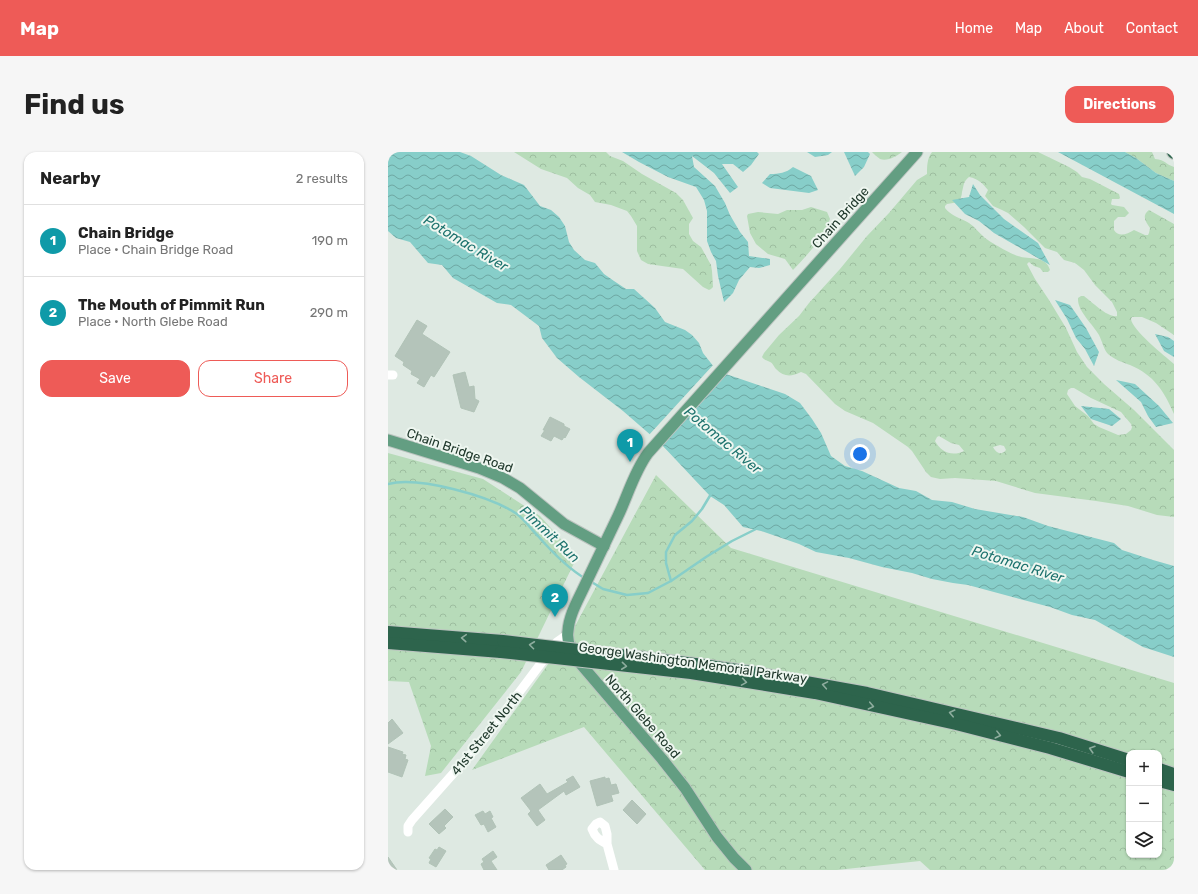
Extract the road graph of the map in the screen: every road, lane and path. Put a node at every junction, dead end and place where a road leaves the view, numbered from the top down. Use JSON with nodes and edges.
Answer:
{"nodes":[{"id":1,"x":917,"y":152,"type":"edge"},
{"id":2,"x":388,"y":440,"type":"edge"},
{"id":3,"x":604,"y":546,"type":"junction"},
{"id":4,"x":388,"y":632,"type":"edge"},
{"id":5,"x":567,"y":635,"type":"junction"},
{"id":6,"x":388,"y":642,"type":"edge"},
{"id":7,"x":502,"y":647,"type":"junction"},
{"id":8,"x":693,"y":669,"type":"junction"},
{"id":9,"x":1126,"y":759,"type":"edge"},
{"id":10,"x":1162,"y":770,"type":"edge"},
{"id":11,"x":1126,"y":771,"type":"edge"},
{"id":12,"x":1174,"y":774,"type":"edge"},
{"id":13,"x":1162,"y":781,"type":"edge"},
{"id":14,"x":1174,"y":785,"type":"edge"},
{"id":15,"x":408,"y":832,"type":"dead end"},
{"id":16,"x":607,"y":844,"type":"dead end"},
{"id":17,"x":614,"y":870,"type":"edge"},
{"id":18,"x":746,"y":870,"type":"edge"}],
"edges":[{"from":1,"to":3,"type":"main road","name":"Chain Bridge"},
{"from":2,"to":3,"type":"main road","name":"Chain Bridge Road"},
{"from":3,"to":5,"type":"main road"},
{"from":7,"to":4,"type":"highway","name":"George Washington Memorial Parkway","one_way":true},
{"from":5,"to":15,"type":"street","name":"41st Street North"},
{"from":5,"to":18,"type":"main road","name":"North Glebe Road"},
{"from":6,"to":7,"type":"highway","name":"George Washington Memorial Parkway"},
{"from":7,"to":8,"type":"highway","name":"George Washington Memorial Parkway","bridge":true},
{"from":9,"to":8,"type":"highway","name":"George Washington Memorial Parkway","one_way":true},
{"from":8,"to":11,"type":"highway","name":"George Washington Memorial Parkway","one_way":true},
{"from":10,"to":12,"type":"highway"},
{"from":13,"to":14,"type":"highway"},
{"from":16,"to":17,"type":"street"}]}
